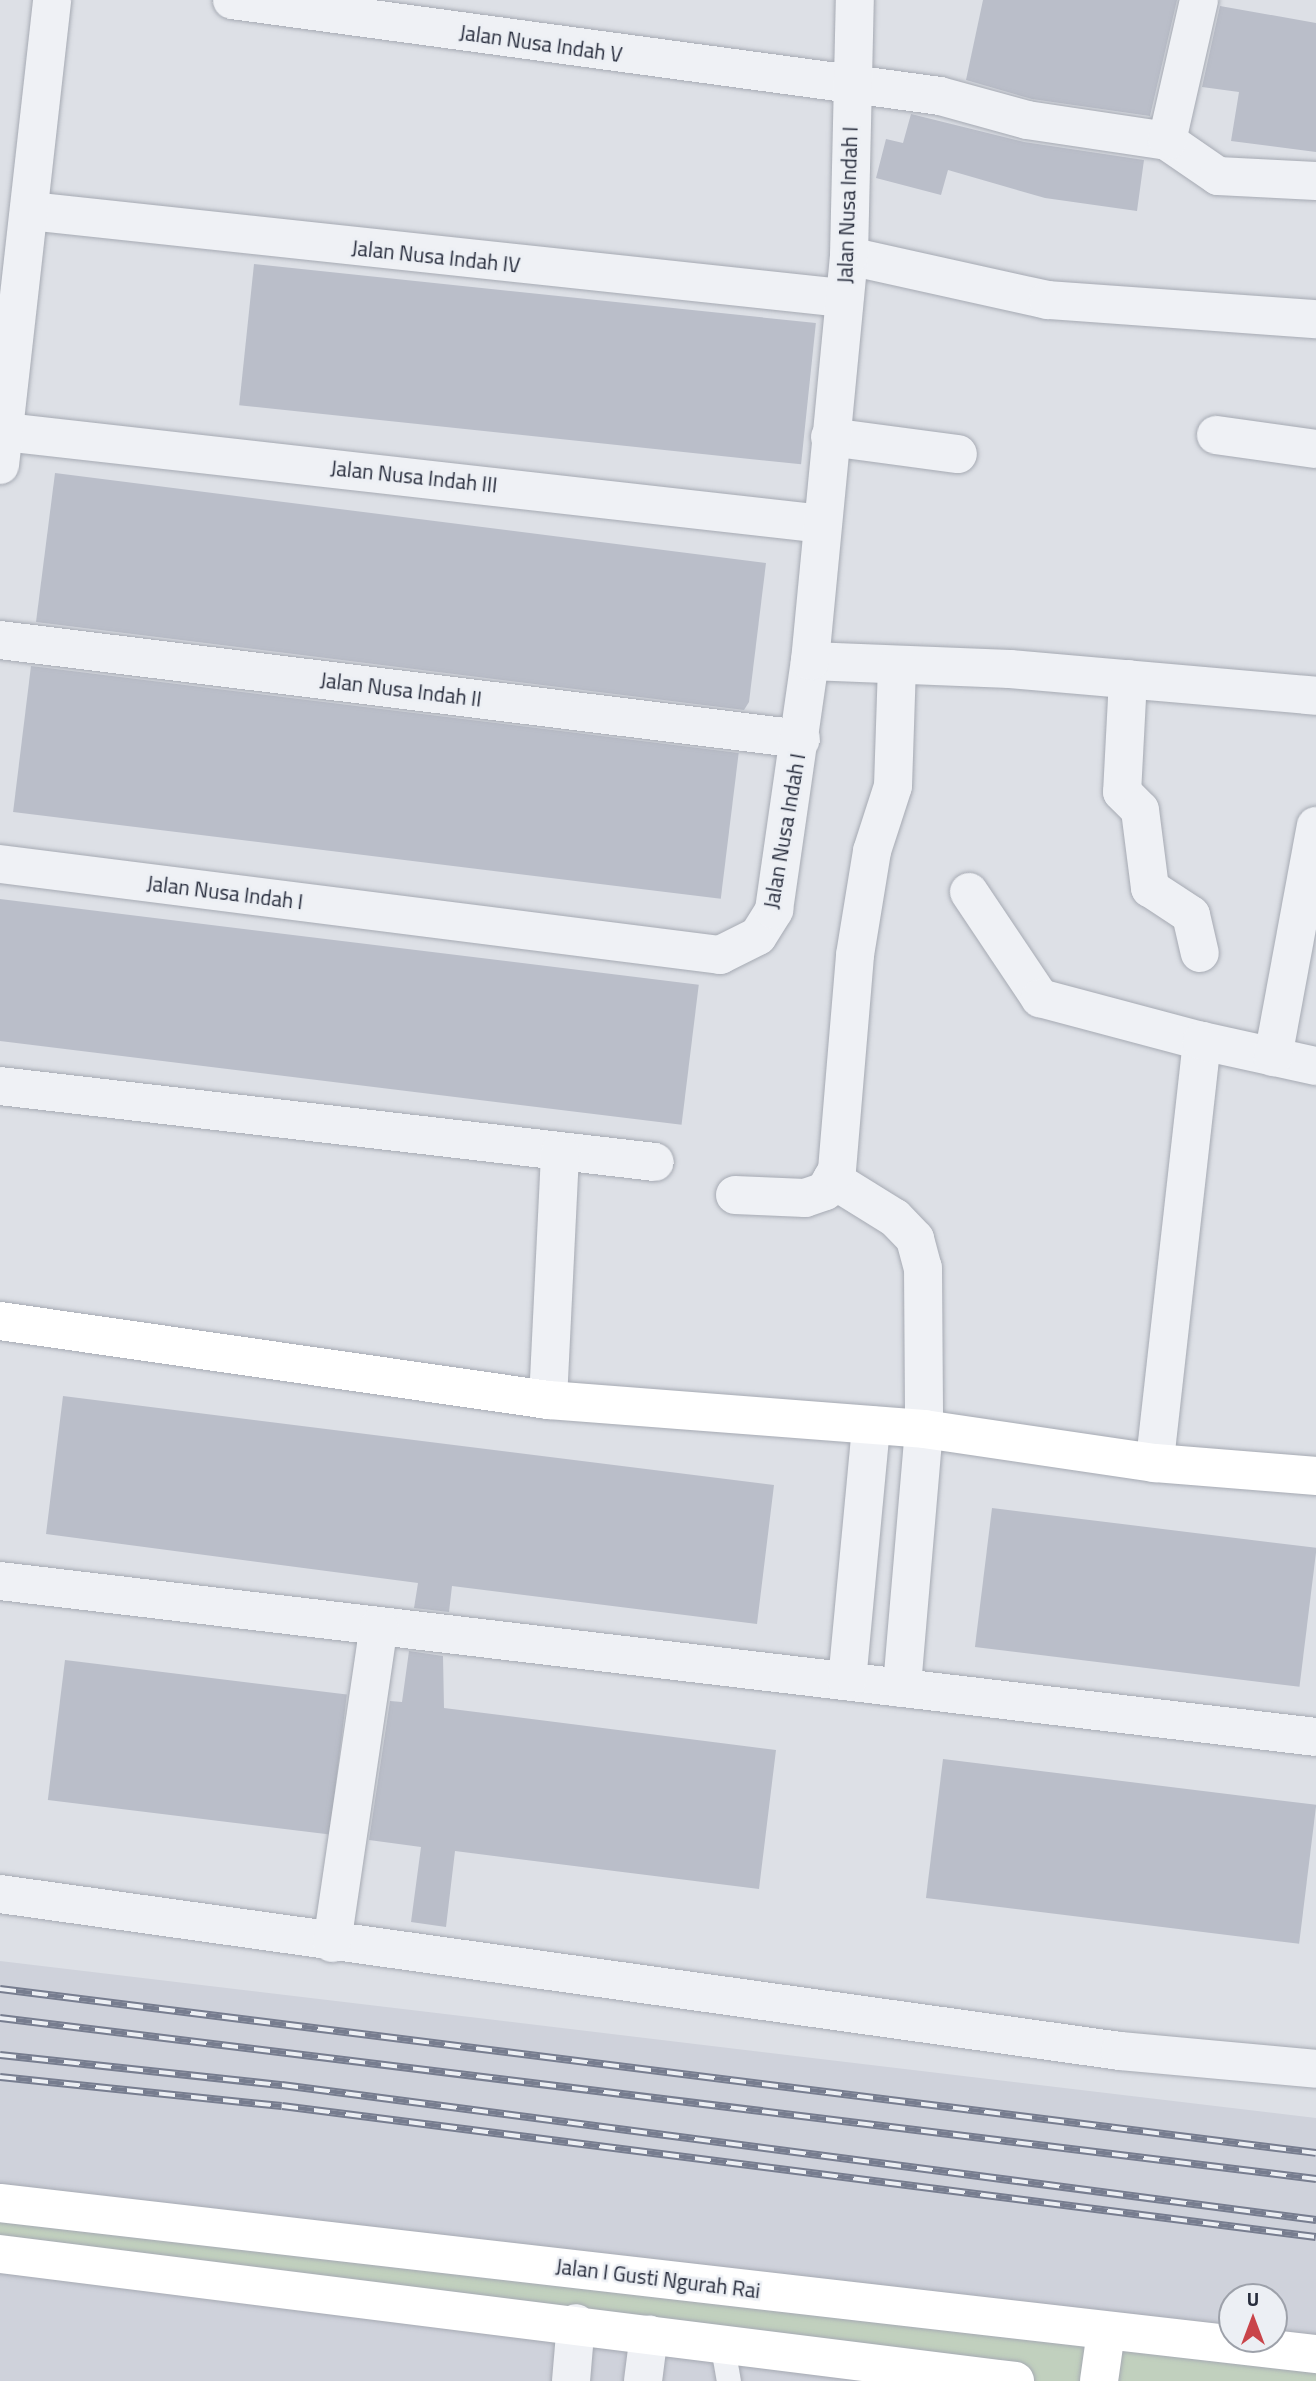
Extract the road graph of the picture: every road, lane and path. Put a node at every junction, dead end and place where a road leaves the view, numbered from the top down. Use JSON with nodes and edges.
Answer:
{"nodes":[{"id":1,"x":52,"y":0,"type":"edge"},
{"id":2,"x":232,"y":0,"type":"edge"},
{"id":3,"x":855,"y":0,"type":"edge"},
{"id":4,"x":1199,"y":0,"type":"edge"},
{"id":5,"x":850,"y":86,"type":"junction"},
{"id":6,"x":1167,"y":141,"type":"junction"},
{"id":7,"x":1316,"y":181,"type":"edge"},
{"id":8,"x":30,"y":211,"type":"junction"},
{"id":9,"x":849,"y":256,"type":"junction"},
{"id":10,"x":843,"y":298,"type":"junction"},
{"id":11,"x":8,"y":313,"type":"edge"},
{"id":12,"x":1316,"y":319,"type":"edge"},
{"id":13,"x":5,"y":362,"type":"edge"},
{"id":14,"x":1216,"y":435,"type":"dead end"},
{"id":15,"x":830,"y":437,"type":"junction"},
{"id":16,"x":2,"y":449,"type":"edge"},
{"id":17,"x":1316,"y":449,"type":"edge"},
{"id":18,"x":958,"y":454,"type":"dead end"},
{"id":19,"x":822,"y":524,"type":"junction"},
{"id":20,"x":0,"y":640,"type":"edge"},
{"id":21,"x":810,"y":661,"type":"junction"},
{"id":22,"x":882,"y":665,"type":"junction"},
{"id":23,"x":1128,"y":679,"type":"junction"},
{"id":24,"x":1316,"y":696,"type":"edge"},
{"id":25,"x":801,"y":738,"type":"junction"},
{"id":26,"x":1316,"y":826,"type":"edge"},
{"id":27,"x":0,"y":864,"type":"edge"},
{"id":28,"x":969,"y":892,"type":"dead end"},
{"id":29,"x":1200,"y":953,"type":"dead end"},
{"id":30,"x":1202,"y":1041,"type":"junction"},
{"id":31,"x":1273,"y":1057,"type":"junction"},
{"id":32,"x":1316,"y":1066,"type":"edge"},
{"id":33,"x":0,"y":1087,"type":"edge"},
{"id":34,"x":560,"y":1152,"type":"junction"},
{"id":35,"x":655,"y":1162,"type":"dead end"},
{"id":36,"x":832,"y":1179,"type":"junction"},
{"id":37,"x":735,"y":1195,"type":"dead end"},
{"id":38,"x":0,"y":1321,"type":"edge"},
{"id":39,"x":548,"y":1400,"type":"junction"},
{"id":40,"x":871,"y":1425,"type":"junction"},
{"id":41,"x":924,"y":1429,"type":"junction"},
{"id":42,"x":1155,"y":1462,"type":"junction"},
{"id":43,"x":1316,"y":1476,"type":"edge"},
{"id":44,"x":0,"y":1581,"type":"edge"},
{"id":45,"x":379,"y":1626,"type":"junction"},
{"id":46,"x":847,"y":1681,"type":"junction"},
{"id":47,"x":902,"y":1688,"type":"junction"},
{"id":48,"x":1316,"y":1737,"type":"edge"},
{"id":49,"x":0,"y":1895,"type":"edge"},
{"id":50,"x":332,"y":1943,"type":"junction"},
{"id":51,"x":1316,"y":2069,"type":"edge"},
{"id":52,"x":0,"y":2203,"type":"edge"},
{"id":53,"x":117,"y":2217,"type":"junction"},
{"id":54,"x":0,"y":2254,"type":"edge"},
{"id":55,"x":109,"y":2266,"type":"junction"},
{"id":56,"x":576,"y":2323,"type":"junction"},
{"id":57,"x":1106,"y":2332,"type":"junction"},
{"id":58,"x":649,"y":2334,"type":"junction"},
{"id":59,"x":722,"y":2342,"type":"junction"},
{"id":60,"x":1316,"y":2354,"type":"edge"},
{"id":61,"x":850,"y":2369,"type":"edge"},
{"id":62,"x":571,"y":2381,"type":"edge"},
{"id":63,"x":643,"y":2381,"type":"edge"},
{"id":64,"x":729,"y":2381,"type":"edge"},
{"id":65,"x":1015,"y":2381,"type":"edge"},
{"id":66,"x":1099,"y":2381,"type":"edge"}],
"edges":[{"from":1,"to":8,"type":"street"},
{"from":2,"to":5,"type":"street","name":"Jalan Nusa Indah V"},
{"from":3,"to":5,"type":"street","name":"Jalan Nusa Indah I"},
{"from":4,"to":6,"type":"street"},
{"from":5,"to":6,"type":"street","name":"Jalan Nusa Indah V"},
{"from":5,"to":9,"type":"street","name":"Jalan Nusa Indah I"},
{"from":6,"to":7,"type":"street"},
{"from":8,"to":10,"type":"street","name":"Jalan Nusa Indah IV"},
{"from":8,"to":11,"type":"street"},
{"from":9,"to":10,"type":"street","name":"Jalan Nusa Indah I"},
{"from":9,"to":12,"type":"street"},
{"from":10,"to":15,"type":"street","name":"Jalan Nusa Indah I"},
{"from":11,"to":13,"type":"street"},
{"from":13,"to":16,"type":"street"},
{"from":14,"to":17,"type":"street"},
{"from":15,"to":18,"type":"street"},
{"from":15,"to":19,"type":"street","name":"Jalan Nusa Indah I"},
{"from":16,"to":19,"type":"street","name":"Jalan Nusa Indah III"},
{"from":19,"to":21,"type":"street","name":"Jalan Nusa Indah I"},
{"from":20,"to":25,"type":"street","name":"Jalan Nusa Indah II"},
{"from":21,"to":22,"type":"street"},
{"from":21,"to":25,"type":"street","name":"Jalan Nusa Indah I"},
{"from":22,"to":23,"type":"street"},
{"from":22,"to":36,"type":"street"},
{"from":23,"to":24,"type":"street"},
{"from":23,"to":29,"type":"street"},
{"from":25,"to":27,"type":"street","name":"Jalan Nusa Indah I"},
{"from":26,"to":31,"type":"street"},
{"from":28,"to":30,"type":"street"},
{"from":30,"to":31,"type":"street"},
{"from":30,"to":42,"type":"street"},
{"from":31,"to":32,"type":"street"},
{"from":33,"to":34,"type":"street"},
{"from":34,"to":35,"type":"street"},
{"from":34,"to":39,"type":"street"},
{"from":36,"to":37,"type":"street"},
{"from":36,"to":41,"type":"street"},
{"from":38,"to":39,"type":"main road"},
{"from":39,"to":40,"type":"main road"},
{"from":40,"to":41,"type":"main road"},
{"from":40,"to":46,"type":"street"},
{"from":41,"to":42,"type":"main road"},
{"from":41,"to":47,"type":"street"},
{"from":42,"to":43,"type":"main road"},
{"from":44,"to":45,"type":"street"},
{"from":45,"to":46,"type":"street"},
{"from":45,"to":50,"type":"street"},
{"from":46,"to":47,"type":"street"},
{"from":47,"to":48,"type":"street"},
{"from":49,"to":50,"type":"street"},
{"from":50,"to":51,"type":"street"},
{"from":52,"to":53,"type":"main road","name":"Jalan I Gusti Ngurah Rai"},
{"from":53,"to":55,"type":"main road"},
{"from":53,"to":57,"type":"main road","name":"Jalan I Gusti Ngurah Rai"},
{"from":54,"to":55,"type":"main road"},
{"from":55,"to":56,"type":"main road"},
{"from":56,"to":58,"type":"main road"},
{"from":56,"to":62,"type":"street"},
{"from":57,"to":60,"type":"main road","name":"Jalan I Gusti Ngurah Rai"},
{"from":57,"to":66,"type":"main road"},
{"from":58,"to":59,"type":"main road"},
{"from":58,"to":63,"type":"street"},
{"from":59,"to":61,"type":"main road"},
{"from":59,"to":64,"type":"lane"},
{"from":61,"to":65,"type":"main road"}]}
